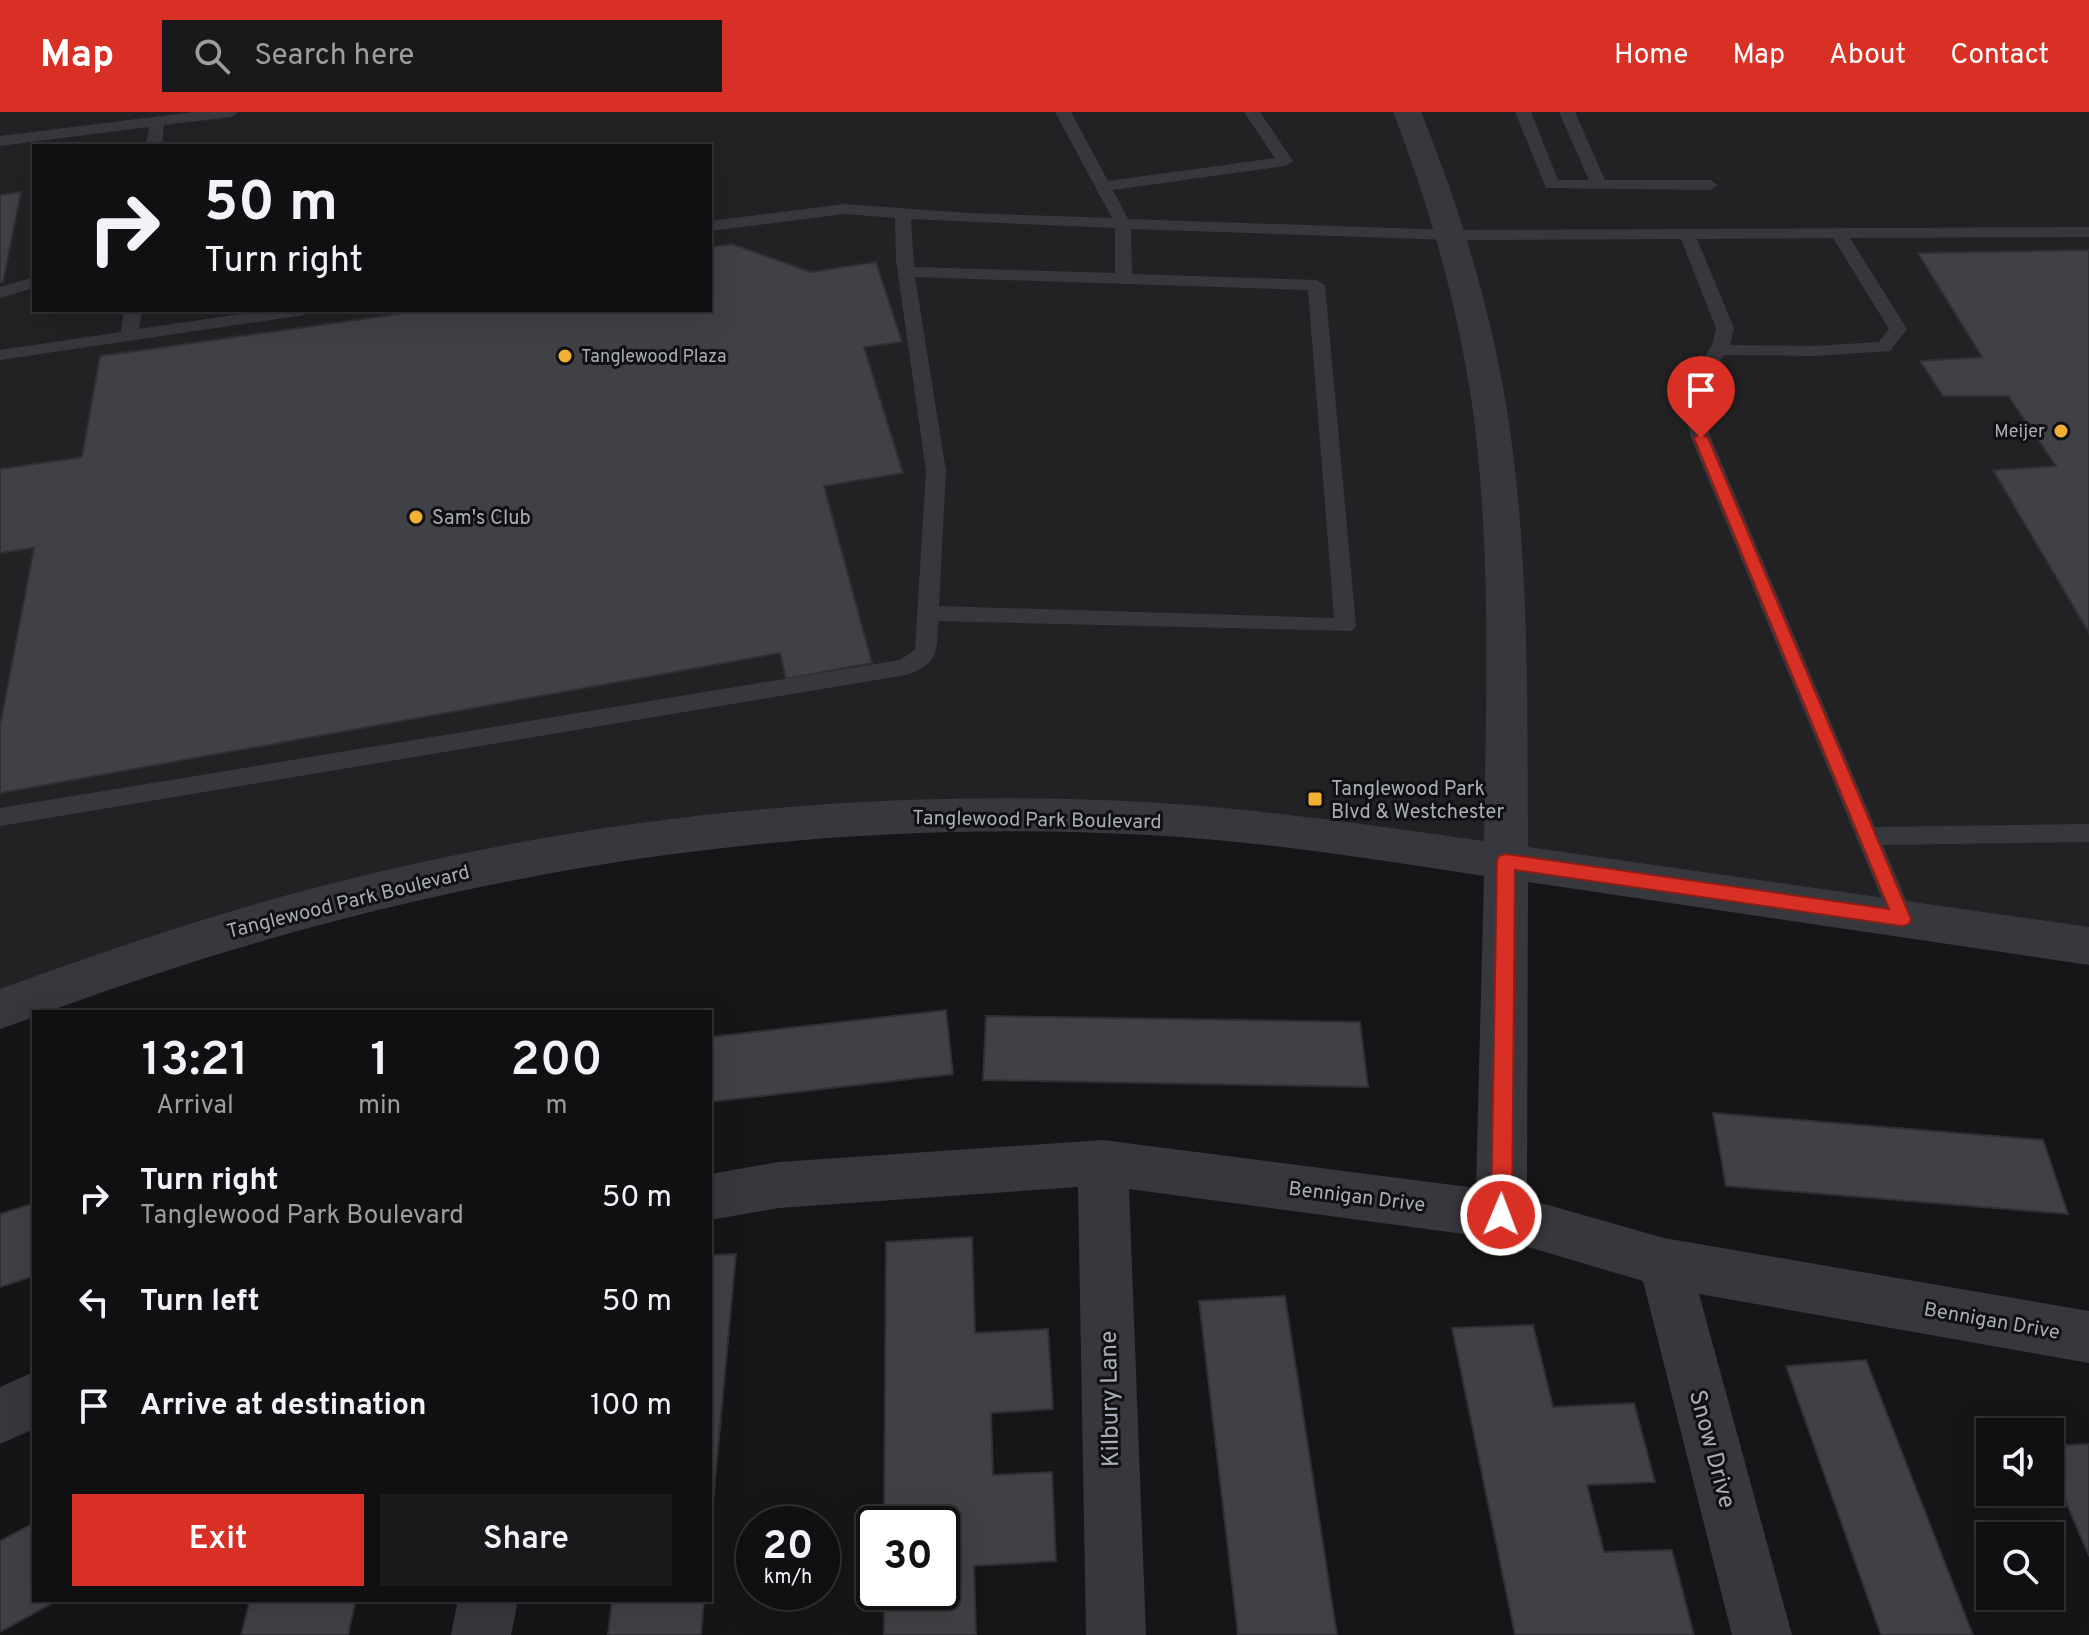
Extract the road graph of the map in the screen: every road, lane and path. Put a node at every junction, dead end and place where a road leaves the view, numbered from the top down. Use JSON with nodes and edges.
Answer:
{"nodes":[{"id":1,"x":231,"y":112,"type":"edge"},
{"id":2,"x":1063,"y":112,"type":"edge"},
{"id":3,"x":1252,"y":112,"type":"edge"},
{"id":4,"x":1407,"y":112,"type":"edge"},
{"id":5,"x":1523,"y":112,"type":"edge"},
{"id":6,"x":1567,"y":112,"type":"edge"},
{"id":7,"x":157,"y":121,"type":"junction"},
{"id":8,"x":0,"y":141,"type":"edge"},
{"id":9,"x":154,"y":144,"type":"edge"},
{"id":10,"x":1599,"y":185,"type":"junction"},
{"id":11,"x":1710,"y":185,"type":"dead end"},
{"id":12,"x":1103,"y":187,"type":"junction"},
{"id":13,"x":903,"y":213,"type":"junction"},
{"id":14,"x":1123,"y":224,"type":"junction"},
{"id":15,"x":712,"y":226,"type":"edge"},
{"id":16,"x":2089,"y":232,"type":"edge"},
{"id":17,"x":1838,"y":233,"type":"junction"},
{"id":18,"x":1687,"y":234,"type":"junction"},
{"id":19,"x":1450,"y":235,"type":"junction"},
{"id":20,"x":906,"y":272,"type":"junction"},
{"id":21,"x":1124,"y":279,"type":"junction"},
{"id":22,"x":32,"y":283,"type":"edge"},
{"id":23,"x":0,"y":293,"type":"edge"},
{"id":24,"x":133,"y":312,"type":"edge"},
{"id":25,"x":291,"y":312,"type":"edge"},
{"id":26,"x":129,"y":336,"type":"junction"},
{"id":27,"x":1719,"y":350,"type":"junction"},
{"id":28,"x":0,"y":355,"type":"edge"},
{"id":29,"x":928,"y":613,"type":"junction"},
{"id":30,"x":0,"y":817,"type":"edge"},
{"id":31,"x":2089,"y":833,"type":"edge"},
{"id":32,"x":1869,"y":836,"type":"junction"},
{"id":33,"x":1506,"y":861,"type":"junction"},
{"id":34,"x":1902,"y":919,"type":"junction"},
{"id":35,"x":2089,"y":946,"type":"edge"},
{"id":36,"x":0,"y":1009,"type":"edge"},
{"id":37,"x":1103,"y":1163,"type":"junction"},
{"id":38,"x":712,"y":1197,"type":"edge"},
{"id":39,"x":1501,"y":1215,"type":"junction"},
{"id":40,"x":1664,"y":1263,"type":"junction"},
{"id":41,"x":2089,"y":1337,"type":"edge"},
{"id":42,"x":32,"y":1401,"type":"edge"},
{"id":43,"x":0,"y":1416,"type":"edge"},
{"id":44,"x":488,"y":1602,"type":"edge"},
{"id":45,"x":481,"y":1635,"type":"edge"},
{"id":46,"x":1116,"y":1635,"type":"edge"},
{"id":47,"x":1762,"y":1635,"type":"edge"}],
"edges":[{"from":1,"to":7,"type":"lane"},
{"from":2,"to":12,"type":"lane"},
{"from":3,"to":12,"type":"lane"},
{"from":4,"to":19,"type":"street"},
{"from":5,"to":10,"type":"lane"},
{"from":6,"to":10,"type":"lane"},
{"from":7,"to":8,"type":"lane"},
{"from":7,"to":9,"type":"lane"},
{"from":10,"to":11,"type":"lane"},
{"from":12,"to":14,"type":"lane"},
{"from":13,"to":14,"type":"lane"},
{"from":13,"to":15,"type":"lane"},
{"from":13,"to":20,"type":"lane"},
{"from":14,"to":19,"type":"lane"},
{"from":14,"to":21,"type":"lane"},
{"from":16,"to":17,"type":"lane"},
{"from":17,"to":18,"type":"lane"},
{"from":17,"to":27,"type":"lane"},
{"from":18,"to":19,"type":"lane"},
{"from":18,"to":27,"type":"lane"},
{"from":19,"to":33,"type":"street"},
{"from":20,"to":21,"type":"lane"},
{"from":20,"to":29,"type":"lane"},
{"from":21,"to":29,"type":"lane"},
{"from":22,"to":23,"type":"lane"},
{"from":24,"to":26,"type":"lane"},
{"from":25,"to":26,"type":"lane"},
{"from":26,"to":28,"type":"lane"},
{"from":27,"to":32,"type":"lane"},
{"from":29,"to":30,"type":"lane"},
{"from":31,"to":32,"type":"lane"},
{"from":32,"to":34,"type":"lane"},
{"from":33,"to":34,"type":"street","name":"Tanglewood Park Boulevard"},
{"from":33,"to":36,"type":"street","name":"Tanglewood Park Boulevard"},
{"from":33,"to":39,"type":"street"},
{"from":34,"to":35,"type":"street","name":"Tanglewood Park Boulevard"},
{"from":37,"to":38,"type":"street","name":"Bennigan Drive"},
{"from":37,"to":39,"type":"street","name":"Bennigan Drive"},
{"from":37,"to":46,"type":"street","name":"Kilbury Lane"},
{"from":39,"to":40,"type":"street","name":"Bennigan Drive"},
{"from":40,"to":41,"type":"street","name":"Bennigan Drive"},
{"from":40,"to":47,"type":"street","name":"Snow Drive"},
{"from":42,"to":43,"type":"street"},
{"from":44,"to":45,"type":"street"}]}
